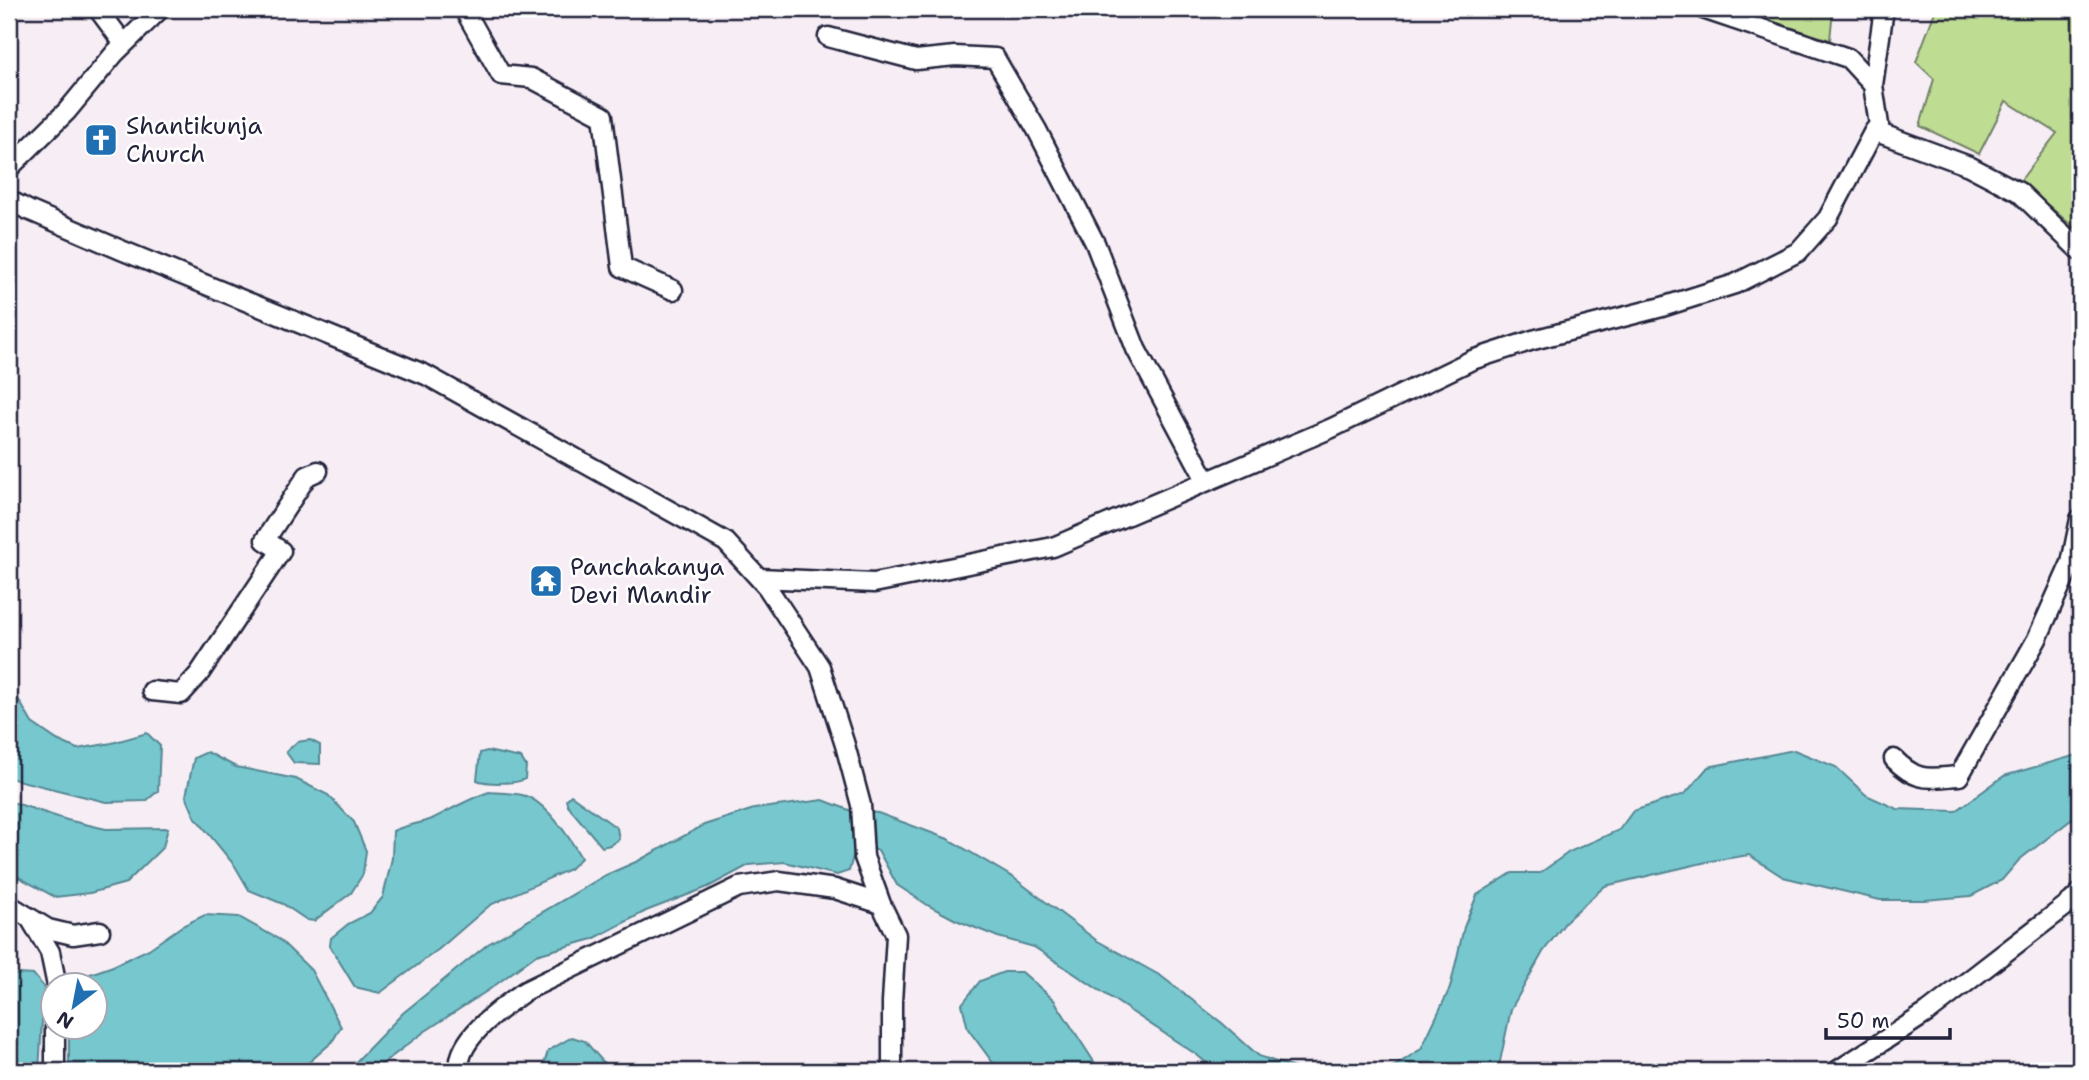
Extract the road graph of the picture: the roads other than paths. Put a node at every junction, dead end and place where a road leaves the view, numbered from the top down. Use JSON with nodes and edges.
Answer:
{"nodes":[{"id":1,"x":99,"y":9,"type":"edge"},
{"id":2,"x":160,"y":9,"type":"edge"},
{"id":3,"x":464,"y":9,"type":"edge"},
{"id":4,"x":1703,"y":9,"type":"edge"},
{"id":5,"x":1884,"y":9,"type":"edge"},
{"id":6,"x":828,"y":37,"type":"dead end"},
{"id":7,"x":124,"y":44,"type":"junction"},
{"id":8,"x":1873,"y":85,"type":"junction"},
{"id":9,"x":1874,"y":131,"type":"junction"},
{"id":10,"x":9,"y":168,"type":"edge"},
{"id":11,"x":9,"y":200,"type":"edge"},
{"id":12,"x":2080,"y":251,"type":"edge"},
{"id":13,"x":673,"y":290,"type":"dead end"},
{"id":14,"x":318,"y":471,"type":"dead end"},
{"id":15,"x":1206,"y":480,"type":"junction"},
{"id":16,"x":2080,"y":519,"type":"edge"},
{"id":17,"x":759,"y":578,"type":"junction"},
{"id":18,"x":152,"y":691,"type":"dead end"},
{"id":19,"x":1894,"y":759,"type":"dead end"},
{"id":20,"x":2080,"y":892,"type":"edge"},
{"id":21,"x":881,"y":904,"type":"junction"},
{"id":22,"x":9,"y":905,"type":"edge"},
{"id":23,"x":29,"y":917,"type":"junction"},
{"id":24,"x":100,"y":931,"type":"dead end"},
{"id":25,"x":55,"y":972,"type":"edge"},
{"id":26,"x":55,"y":1042,"type":"edge"},
{"id":27,"x":55,"y":1071,"type":"edge"},
{"id":28,"x":460,"y":1071,"type":"edge"},
{"id":29,"x":892,"y":1071,"type":"edge"},
{"id":30,"x":1837,"y":1071,"type":"edge"}],
"edges":[{"from":1,"to":7,"type":"street"},
{"from":2,"to":7,"type":"street"},
{"from":3,"to":13,"type":"street"},
{"from":4,"to":8,"type":"street"},
{"from":5,"to":8,"type":"street"},
{"from":6,"to":15,"type":"street"},
{"from":7,"to":10,"type":"street"},
{"from":8,"to":9,"type":"street"},
{"from":9,"to":12,"type":"street"},
{"from":9,"to":15,"type":"street"},
{"from":11,"to":17,"type":"street"},
{"from":14,"to":18,"type":"street"},
{"from":15,"to":17,"type":"street"},
{"from":16,"to":19,"type":"street"},
{"from":17,"to":21,"type":"street"},
{"from":20,"to":30,"type":"street"},
{"from":21,"to":28,"type":"street"},
{"from":21,"to":29,"type":"street"},
{"from":22,"to":23,"type":"street"},
{"from":23,"to":24,"type":"street"},
{"from":23,"to":25,"type":"street"},
{"from":26,"to":27,"type":"street"}]}
